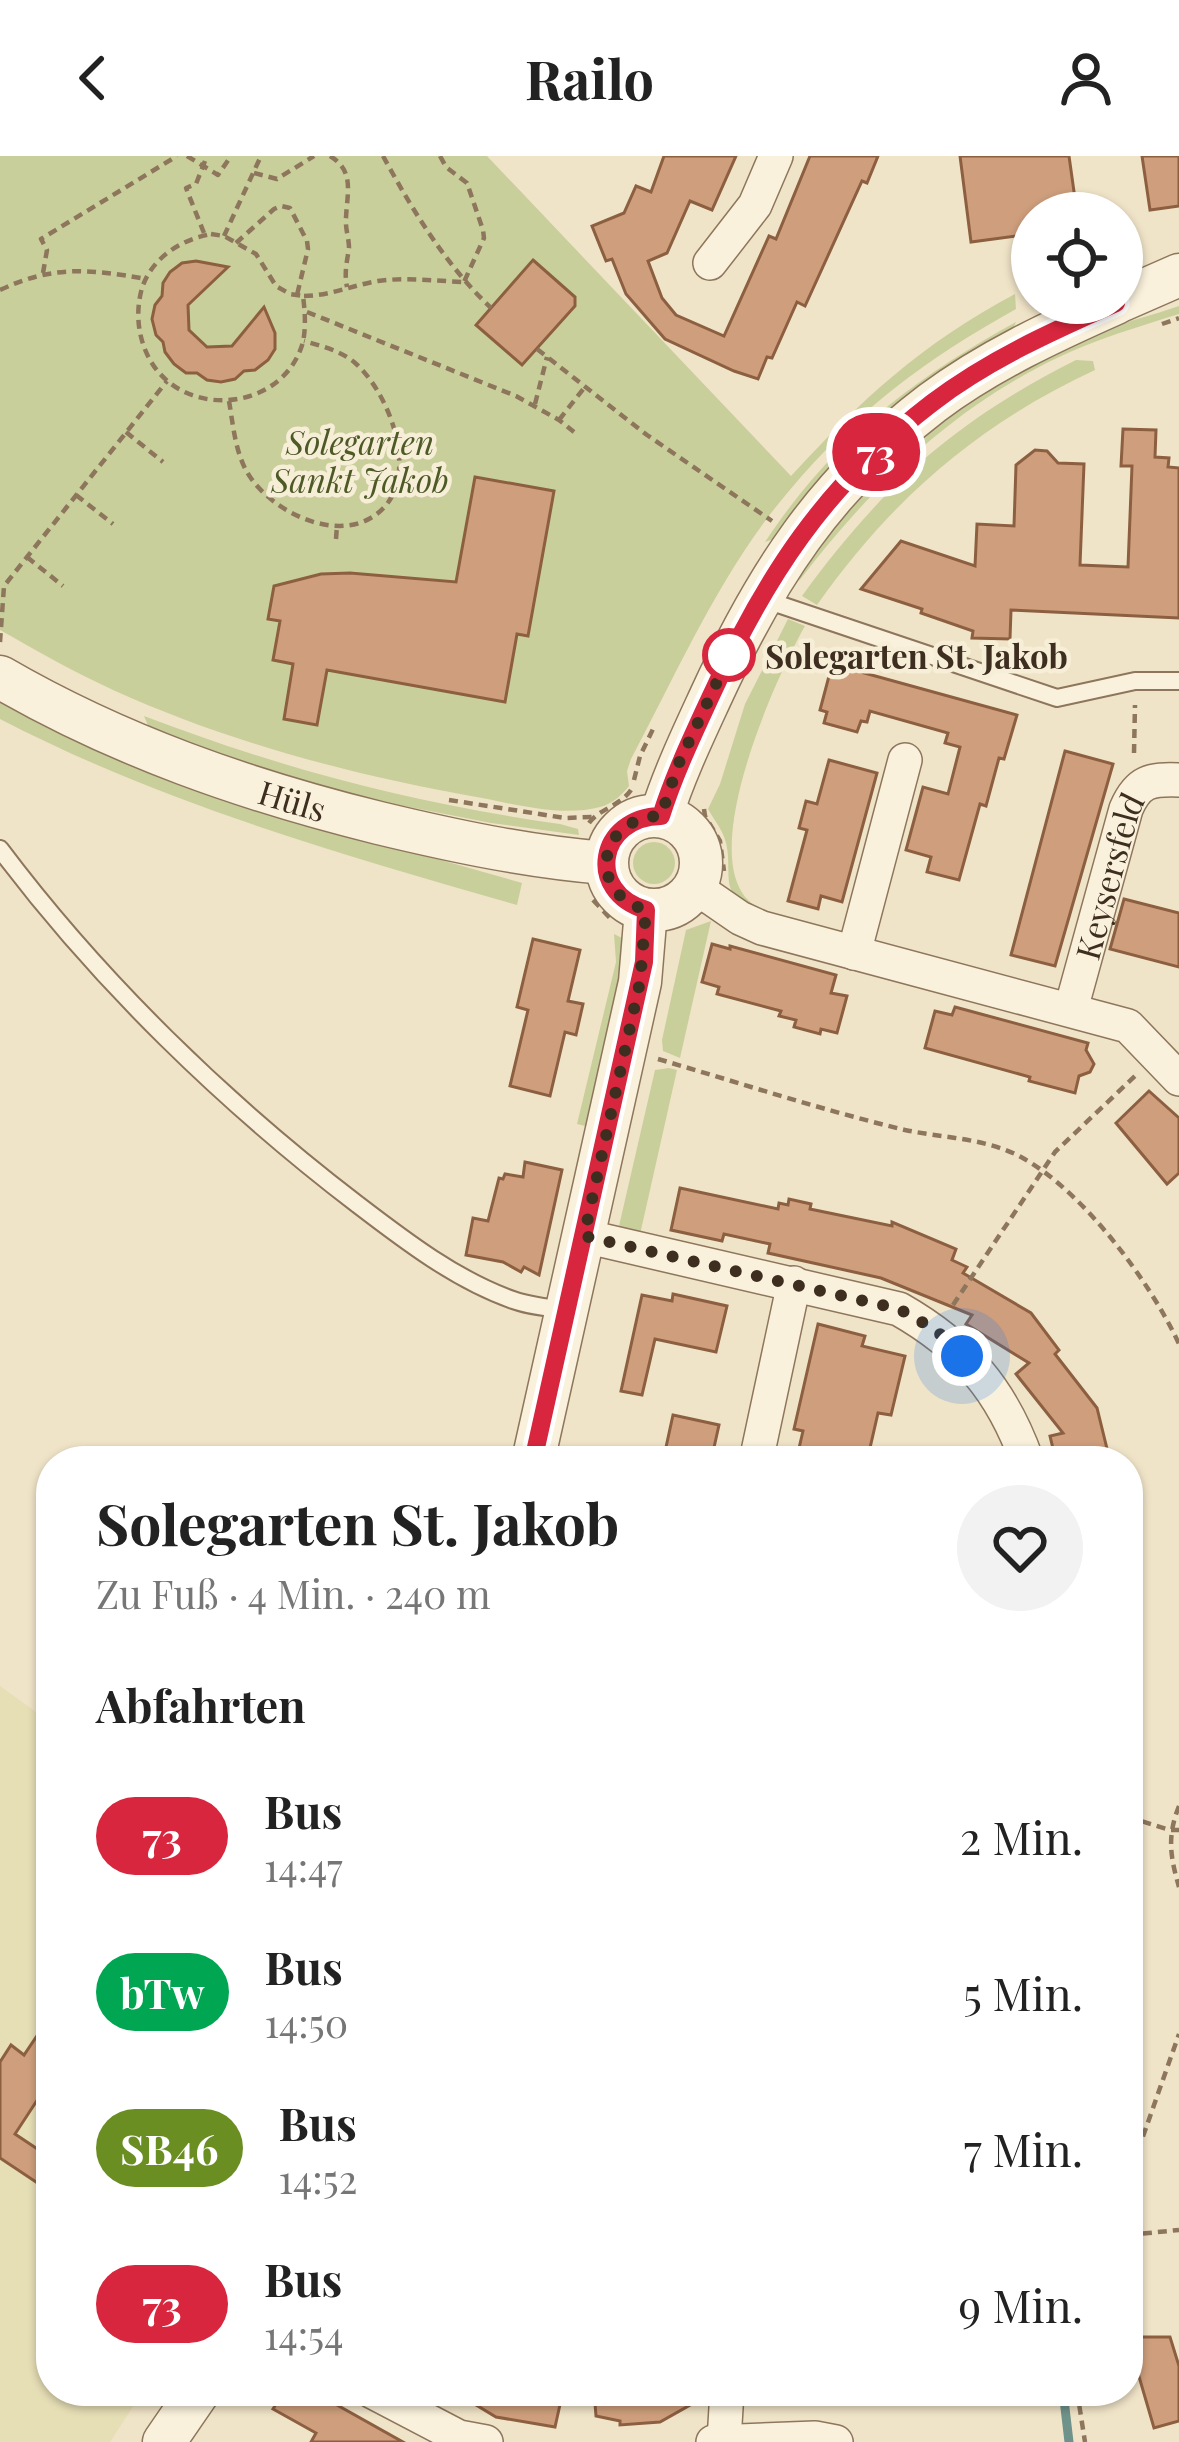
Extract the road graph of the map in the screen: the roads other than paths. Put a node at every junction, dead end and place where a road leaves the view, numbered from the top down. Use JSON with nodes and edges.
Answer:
{"nodes":[{"id":1,"x":776,"y":156,"type":"edge"},
{"id":2,"x":710,"y":263,"type":"dead end"},
{"id":3,"x":1179,"y":275,"type":"edge"},
{"id":4,"x":1143,"y":291,"type":"edge"},
{"id":5,"x":1073,"y":324,"type":"edge"},
{"id":6,"x":759,"y":597,"type":"junction"},
{"id":7,"x":0,"y":677,"type":"edge"},
{"id":8,"x":1179,"y":681,"type":"edge"},
{"id":9,"x":905,"y":760,"type":"dead end"},
{"id":10,"x":1179,"y":780,"type":"edge"},
{"id":11,"x":665,"y":803,"type":"junction"},
{"id":12,"x":0,"y":849,"type":"edge"},
{"id":13,"x":606,"y":862,"type":"junction"},
{"id":14,"x":706,"y":896,"type":"junction"},
{"id":15,"x":646,"y":910,"type":"junction"},
{"id":16,"x":854,"y":953,"type":"junction"},
{"id":17,"x":1071,"y":1009,"type":"junction"},
{"id":18,"x":1167,"y":1068,"type":"edge"},
{"id":19,"x":584,"y":1236,"type":"junction"},
{"id":20,"x":794,"y":1283,"type":"junction"},
{"id":21,"x":568,"y":1310,"type":"junction"},
{"id":22,"x":536,"y":1446,"type":"edge"},
{"id":23,"x":759,"y":1446,"type":"edge"},
{"id":24,"x":1022,"y":1446,"type":"edge"},
{"id":25,"x":189,"y":2406,"type":"edge"},
{"id":26,"x":400,"y":2406,"type":"edge"},
{"id":27,"x":726,"y":2406,"type":"edge"},
{"id":28,"x":724,"y":2441,"type":"edge"},
{"id":29,"x":164,"y":2442,"type":"edge"},
{"id":30,"x":486,"y":2442,"type":"edge"},
{"id":31,"x":713,"y":2442,"type":"edge"},
{"id":32,"x":836,"y":2442,"type":"edge"}],
"edges":[{"from":1,"to":2,"type":"street"},
{"from":3,"to":4,"type":"street"},
{"from":5,"to":6,"type":"street"},
{"from":6,"to":8,"type":"lane"},
{"from":6,"to":11,"type":"street"},
{"from":7,"to":13,"type":"street","name":"Hüls"},
{"from":9,"to":16,"type":"street"},
{"from":10,"to":17,"type":"street","name":"Keysersfeld"},
{"from":11,"to":13,"type":"street"},
{"from":11,"to":14,"type":"street"},
{"from":12,"to":21,"type":"lane"},
{"from":13,"to":15,"type":"street"},
{"from":14,"to":15,"type":"street"},
{"from":14,"to":16,"type":"street"},
{"from":15,"to":19,"type":"street"},
{"from":16,"to":17,"type":"street"},
{"from":17,"to":18,"type":"street"},
{"from":19,"to":20,"type":"street"},
{"from":19,"to":21,"type":"street"},
{"from":20,"to":23,"type":"street"},
{"from":20,"to":24,"type":"street"},
{"from":21,"to":22,"type":"street"},
{"from":25,"to":29,"type":"street"},
{"from":26,"to":30,"type":"street"},
{"from":27,"to":28,"type":"street"},
{"from":28,"to":31,"type":"street"},
{"from":28,"to":32,"type":"street"}]}
